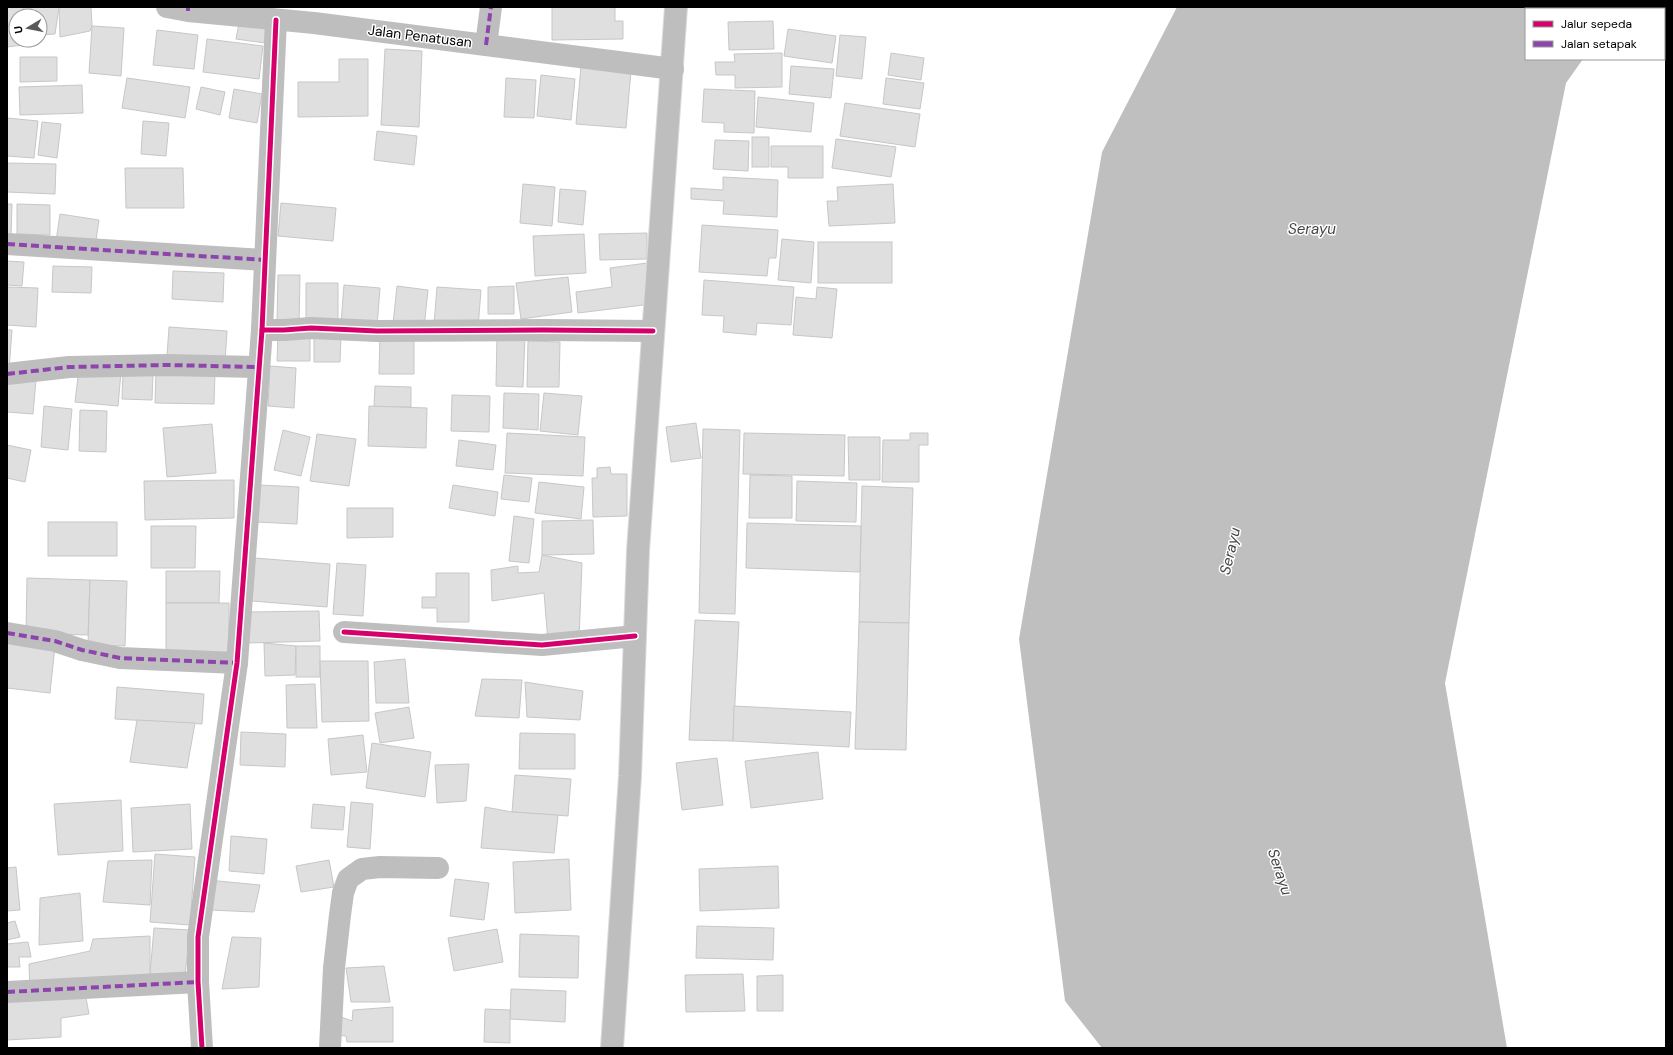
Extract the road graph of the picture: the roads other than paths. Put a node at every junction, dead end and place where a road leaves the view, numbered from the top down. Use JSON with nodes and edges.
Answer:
{"nodes":[{"id":1,"x":167,"y":7,"type":"edge"},
{"id":2,"x":491,"y":7,"type":"edge"},
{"id":3,"x":676,"y":7,"type":"edge"},
{"id":4,"x":188,"y":9,"type":"edge"},
{"id":5,"x":315,"y":15,"type":"edge"},
{"id":6,"x":276,"y":20,"type":"junction"},
{"id":7,"x":486,"y":45,"type":"junction"},
{"id":8,"x":673,"y":69,"type":"junction"},
{"id":9,"x":7,"y":244,"type":"edge"},
{"id":10,"x":265,"y":260,"type":"junction"},
{"id":11,"x":262,"y":330,"type":"junction"},
{"id":12,"x":653,"y":331,"type":"junction"},
{"id":13,"x":258,"y":367,"type":"junction"},
{"id":14,"x":7,"y":374,"type":"edge"},
{"id":15,"x":344,"y":632,"type":"dead end"},
{"id":16,"x":7,"y":633,"type":"edge"},
{"id":17,"x":635,"y":636,"type":"junction"},
{"id":18,"x":237,"y":663,"type":"junction"},
{"id":19,"x":438,"y":868,"type":"dead end"},
{"id":20,"x":198,"y":982,"type":"junction"},
{"id":21,"x":7,"y":992,"type":"edge"},
{"id":22,"x":202,"y":1048,"type":"edge"},
{"id":23,"x":330,"y":1048,"type":"edge"},
{"id":24,"x":612,"y":1048,"type":"edge"}],
"edges":[{"from":1,"to":4,"type":"street","name":"Jalan Penatusan"},
{"from":2,"to":7,"type":"street"},
{"from":3,"to":8,"type":"street"},
{"from":4,"to":6,"type":"street","name":"Jalan Penatusan"},
{"from":5,"to":6,"type":"street","name":"Jalan Penatusan"},
{"from":5,"to":7,"type":"street","name":"Jalan Penatusan"},
{"from":6,"to":10,"type":"street"},
{"from":7,"to":8,"type":"street","name":"Jalan Penatusan"},
{"from":8,"to":12,"type":"street"},
{"from":9,"to":10,"type":"street"},
{"from":10,"to":11,"type":"street"},
{"from":11,"to":12,"type":"street"},
{"from":11,"to":13,"type":"street"},
{"from":12,"to":17,"type":"street"},
{"from":13,"to":14,"type":"street"},
{"from":13,"to":18,"type":"street"},
{"from":15,"to":17,"type":"street"},
{"from":16,"to":18,"type":"street"},
{"from":17,"to":24,"type":"street"},
{"from":18,"to":20,"type":"street"},
{"from":19,"to":23,"type":"street"},
{"from":20,"to":21,"type":"street"},
{"from":20,"to":22,"type":"street"}]}
